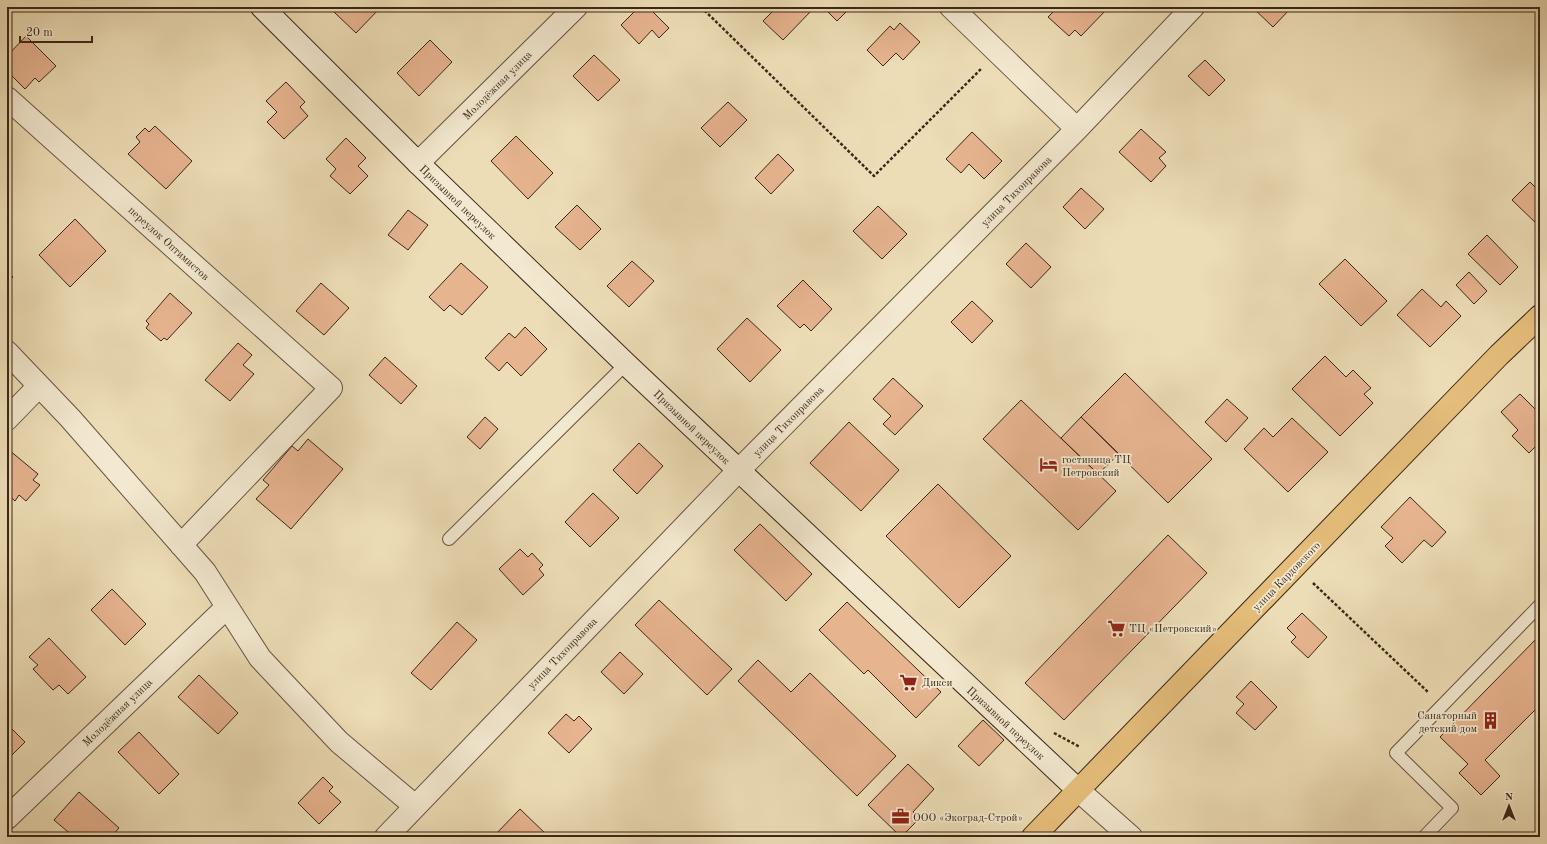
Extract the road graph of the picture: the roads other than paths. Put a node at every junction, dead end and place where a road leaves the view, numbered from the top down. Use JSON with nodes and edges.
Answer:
{"nodes":[{"id":1,"x":262,"y":7,"type":"edge"},
{"id":2,"x":576,"y":7,"type":"edge"},
{"id":3,"x":951,"y":7,"type":"edge"},
{"id":4,"x":1193,"y":7,"type":"edge"},
{"id":5,"x":7,"y":98,"type":"edge"},
{"id":6,"x":1077,"y":129,"type":"junction"},
{"id":7,"x":418,"y":163,"type":"junction"},
{"id":8,"x":1540,"y":316,"type":"edge"},
{"id":9,"x":7,"y":352,"type":"edge"},
{"id":10,"x":626,"y":364,"type":"junction"},
{"id":11,"x":39,"y":386,"type":"junction"},
{"id":12,"x":7,"y":419,"type":"edge"},
{"id":13,"x":738,"y":471,"type":"junction"},
{"id":14,"x":449,"y":538,"type":"dead end"},
{"id":15,"x":181,"y":545,"type":"junction"},
{"id":16,"x":1540,"y":605,"type":"edge"},
{"id":17,"x":227,"y":607,"type":"junction"},
{"id":18,"x":1078,"y":790,"type":"junction"},
{"id":19,"x":415,"y":806,"type":"junction"},
{"id":20,"x":7,"y":818,"type":"edge"},
{"id":21,"x":386,"y":837,"type":"edge"},
{"id":22,"x":1033,"y":837,"type":"edge"},
{"id":23,"x":1131,"y":837,"type":"edge"},
{"id":24,"x":1424,"y":837,"type":"edge"}],
"edges":[{"from":1,"to":7,"type":"street","name":"Призывной переулок"},
{"from":2,"to":7,"type":"street","name":"Молодёжная улица"},
{"from":3,"to":6,"type":"street"},
{"from":4,"to":6,"type":"street","name":"улица Тихонравова"},
{"from":5,"to":15,"type":"street","name":"переулок Оптимистов"},
{"from":6,"to":13,"type":"street","name":"улица Тихонравова"},
{"from":7,"to":10,"type":"street","name":"Призывной переулок"},
{"from":8,"to":18,"type":"main road","name":"улица Кардовского"},
{"from":9,"to":11,"type":"street"},
{"from":10,"to":13,"type":"street","name":"Призывной переулок"},
{"from":10,"to":14,"type":"lane"},
{"from":11,"to":12,"type":"street"},
{"from":11,"to":15,"type":"street"},
{"from":13,"to":18,"type":"street","name":"Призывной переулок"},
{"from":13,"to":19,"type":"street","name":"улица Тихонравова"},
{"from":15,"to":17,"type":"street"},
{"from":16,"to":24,"type":"lane"},
{"from":17,"to":19,"type":"street"},
{"from":17,"to":20,"type":"street","name":"Молодёжная улица"},
{"from":18,"to":22,"type":"main road","name":"улица Кардовского"},
{"from":18,"to":23,"type":"street","name":"Призывной переулок"},
{"from":19,"to":21,"type":"street","name":"улица Тихонравова"}]}
